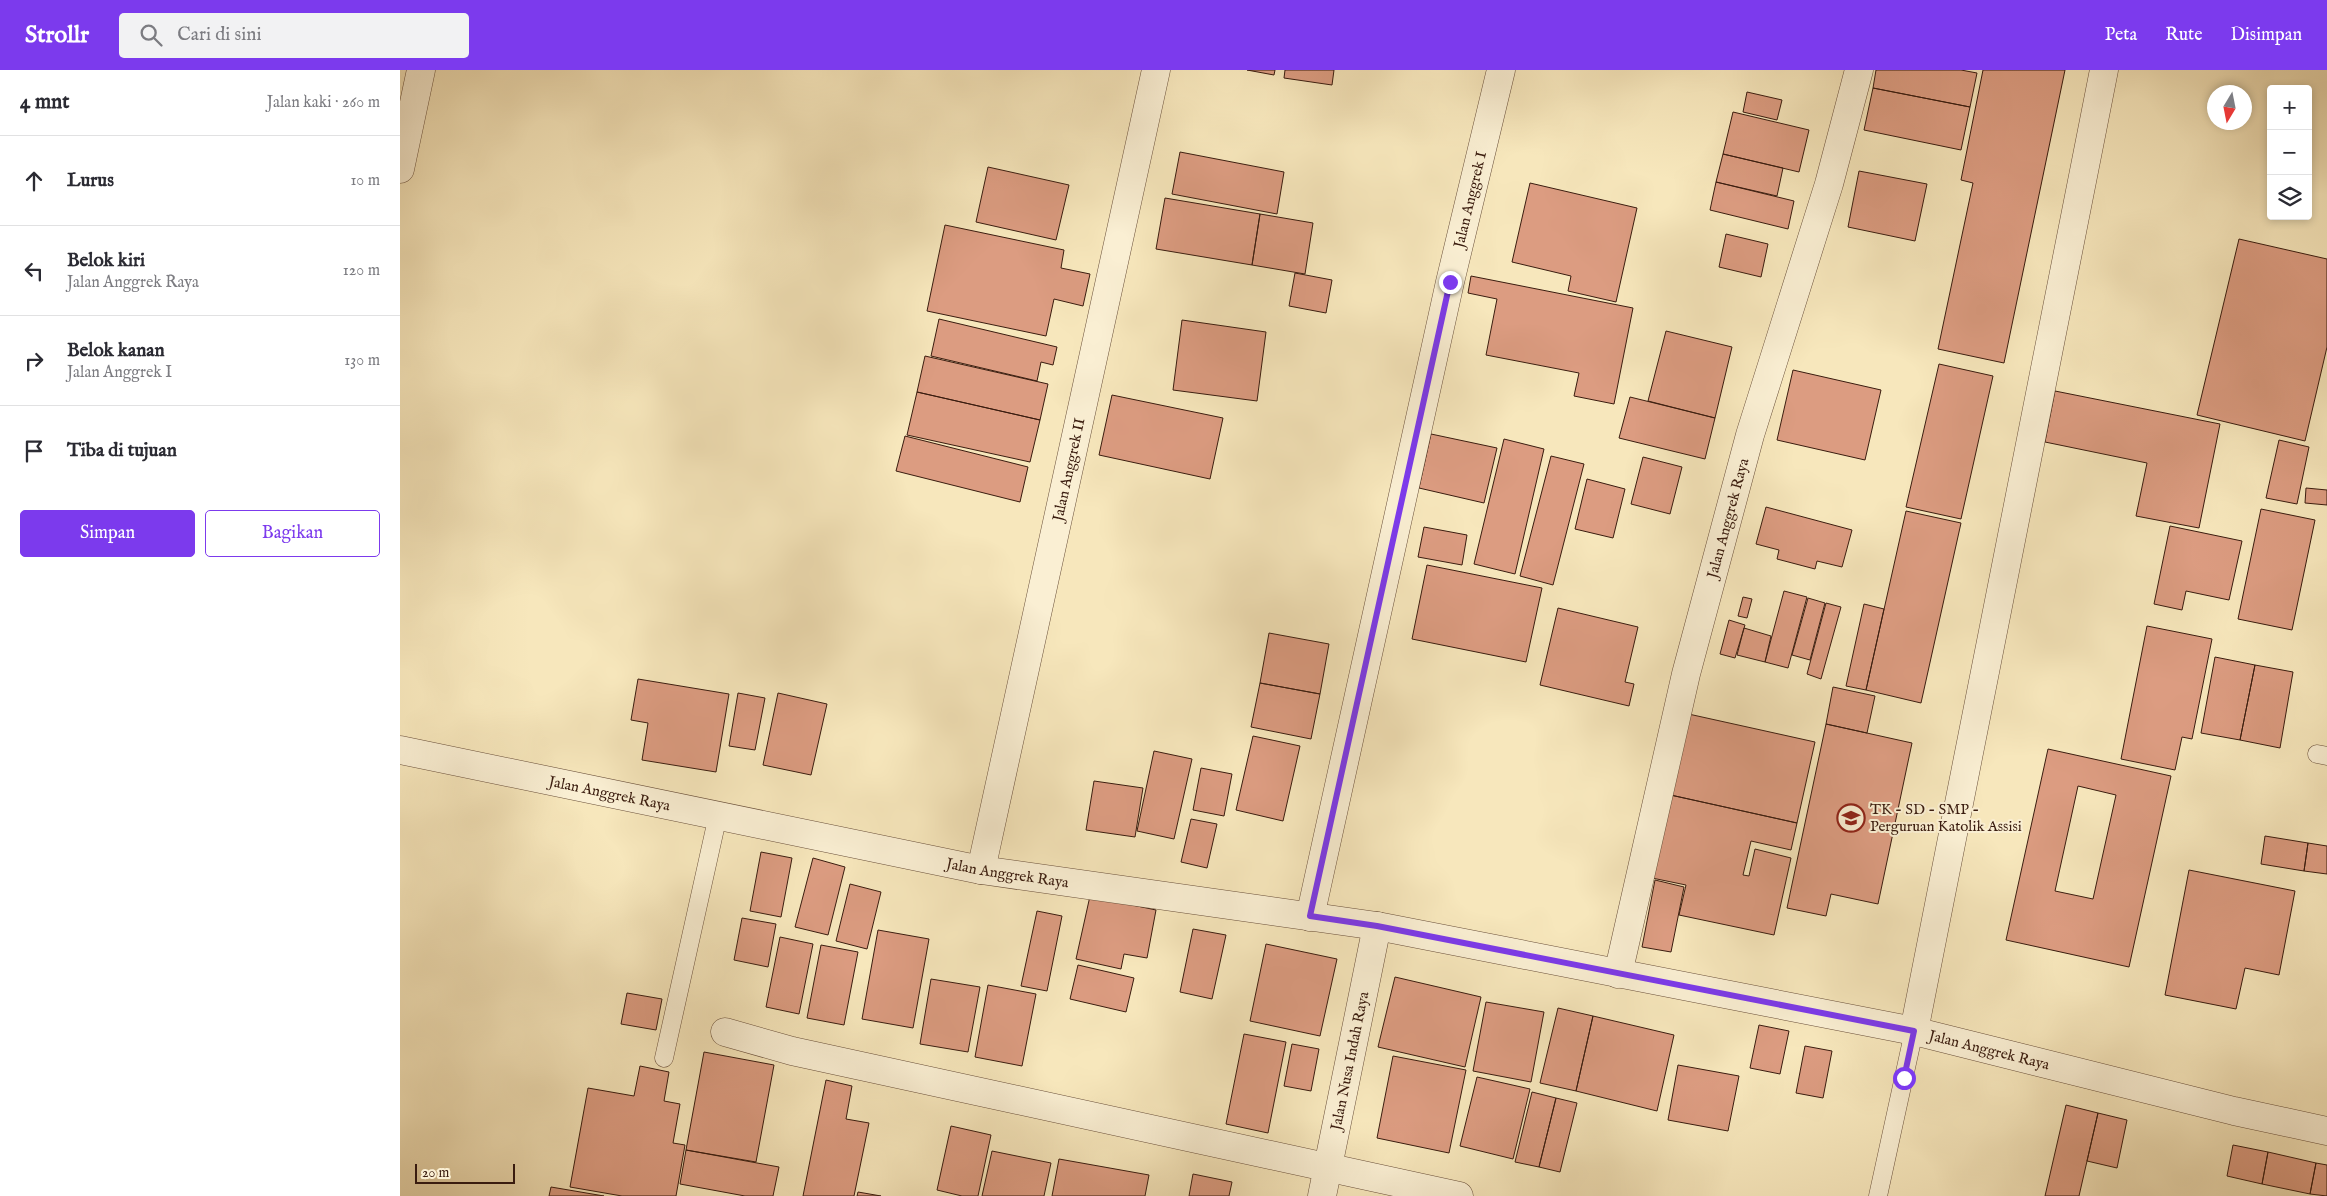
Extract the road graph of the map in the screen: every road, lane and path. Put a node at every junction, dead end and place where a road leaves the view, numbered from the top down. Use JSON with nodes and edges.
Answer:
{"nodes":[{"id":1,"x":421,"y":70,"type":"edge"},
{"id":2,"x":1156,"y":70,"type":"edge"},
{"id":3,"x":1501,"y":70,"type":"edge"},
{"id":4,"x":1859,"y":70,"type":"edge"},
{"id":5,"x":2104,"y":70,"type":"edge"},
{"id":6,"x":400,"y":169,"type":"edge"},
{"id":7,"x":400,"y":750,"type":"edge"},
{"id":8,"x":718,"y":815,"type":"junction"},
{"id":9,"x":981,"y":870,"type":"junction"},
{"id":10,"x":1310,"y":916,"type":"junction"},
{"id":11,"x":1377,"y":926,"type":"junction"},
{"id":12,"x":1618,"y":974,"type":"junction"},
{"id":13,"x":1914,"y":1031,"type":"junction"},
{"id":14,"x":725,"y":1032,"type":"dead end"},
{"id":15,"x":664,"y":1058,"type":"dead end"},
{"id":16,"x":2327,"y":1131,"type":"edge"},
{"id":17,"x":1327,"y":1167,"type":"junction"},
{"id":18,"x":1322,"y":1196,"type":"edge"},
{"id":19,"x":1459,"y":1196,"type":"edge"},
{"id":20,"x":1878,"y":1196,"type":"edge"}],
"edges":[{"from":1,"to":6,"type":"street"},
{"from":2,"to":9,"type":"street","name":"Jalan Anggrek II"},
{"from":3,"to":10,"type":"street","name":"Jalan Anggrek I"},
{"from":4,"to":12,"type":"street","name":"Jalan Anggrek Raya"},
{"from":5,"to":13,"type":"street"},
{"from":7,"to":8,"type":"street","name":"Jalan Anggrek Raya"},
{"from":8,"to":9,"type":"street","name":"Jalan Anggrek Raya"},
{"from":8,"to":15,"type":"lane"},
{"from":9,"to":10,"type":"street","name":"Jalan Anggrek Raya"},
{"from":10,"to":11,"type":"street","name":"Jalan Anggrek Raya"},
{"from":11,"to":12,"type":"street","name":"Jalan Anggrek Raya"},
{"from":11,"to":17,"type":"street","name":"Jalan Nusa Indah Raya"},
{"from":12,"to":13,"type":"street","name":"Jalan Anggrek Raya"},
{"from":13,"to":16,"type":"street","name":"Jalan Anggrek Raya"},
{"from":13,"to":20,"type":"lane"},
{"from":14,"to":17,"type":"street"},
{"from":17,"to":18,"type":"street","name":"Jalan Nusa Indah Raya"},
{"from":17,"to":19,"type":"street"}]}
